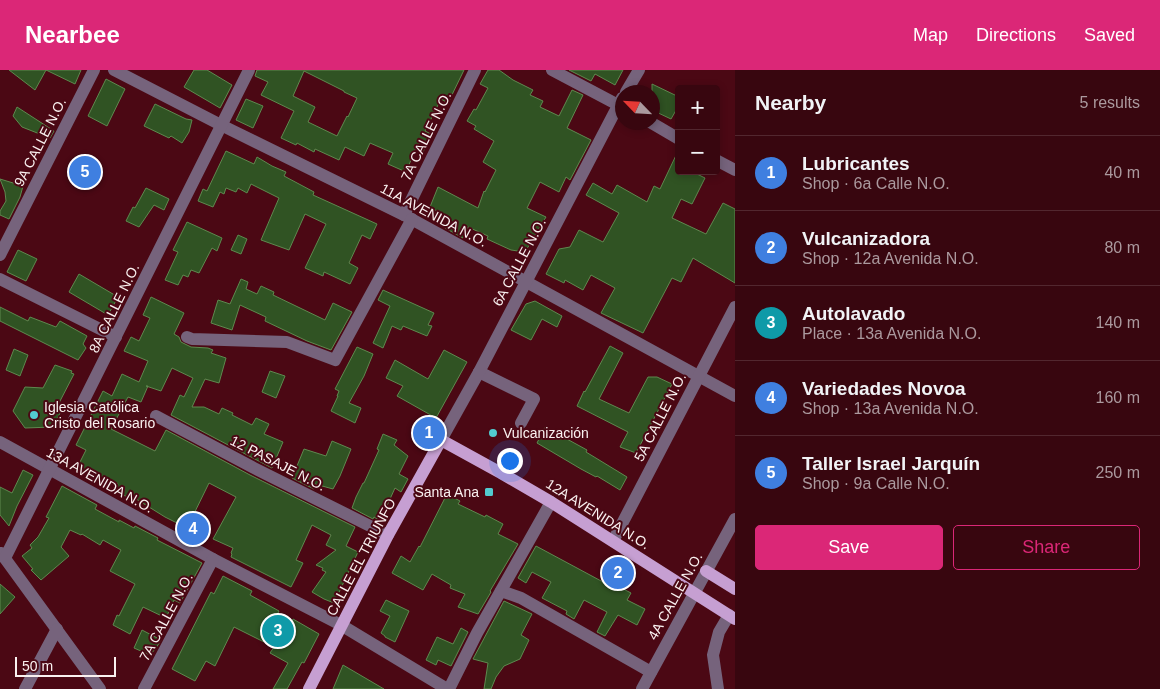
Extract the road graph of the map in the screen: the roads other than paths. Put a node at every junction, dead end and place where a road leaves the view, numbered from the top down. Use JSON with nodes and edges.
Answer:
{"nodes":[{"id":1,"x":94,"y":70,"type":"edge"},
{"id":2,"x":114,"y":70,"type":"edge"},
{"id":3,"x":249,"y":70,"type":"edge"},
{"id":4,"x":475,"y":70,"type":"edge"},
{"id":5,"x":552,"y":70,"type":"edge"},
{"id":6,"x":639,"y":70,"type":"edge"},
{"id":7,"x":630,"y":85,"type":"edge"},
{"id":8,"x":615,"y":101,"type":"edge"},
{"id":9,"x":615,"y":115,"type":"edge"},
{"id":10,"x":221,"y":125,"type":"junction"},
{"id":11,"x":660,"y":128,"type":"edge"},
{"id":12,"x":675,"y":137,"type":"edge"},
{"id":13,"x":720,"y":162,"type":"edge"},
{"id":14,"x":735,"y":170,"type":"edge"},
{"id":15,"x":408,"y":217,"type":"junction"},
{"id":16,"x":0,"y":255,"type":"edge"},
{"id":17,"x":0,"y":280,"type":"edge"},
{"id":18,"x":526,"y":281,"type":"junction"},
{"id":19,"x":735,"y":307,"type":"edge"},
{"id":20,"x":116,"y":337,"type":"junction"},
{"id":21,"x":187,"y":337,"type":"dead end"},
{"id":22,"x":479,"y":372,"type":"junction"},
{"id":23,"x":698,"y":376,"type":"junction"},
{"id":24,"x":735,"y":396,"type":"edge"},
{"id":25,"x":156,"y":416,"type":"dead end"},
{"id":26,"x":521,"y":423,"type":"dead end"},
{"id":27,"x":441,"y":440,"type":"junction"},
{"id":28,"x":0,"y":442,"type":"edge"},
{"id":29,"x":50,"y":470,"type":"junction"},
{"id":30,"x":551,"y":502,"type":"junction"},
{"id":31,"x":735,"y":519,"type":"edge"},
{"id":32,"x":388,"y":535,"type":"junction"},
{"id":33,"x":613,"y":541,"type":"junction"},
{"id":34,"x":3,"y":555,"type":"edge"},
{"id":35,"x":214,"y":559,"type":"junction"},
{"id":36,"x":706,"y":570,"type":"junction"},
{"id":37,"x":735,"y":589,"type":"edge"},
{"id":38,"x":501,"y":591,"type":"junction"},
{"id":39,"x":694,"y":593,"type":"junction"},
{"id":40,"x":732,"y":617,"type":"edge"},
{"id":41,"x":342,"y":625,"type":"junction"},
{"id":42,"x":57,"y":629,"type":"junction"},
{"id":43,"x":651,"y":672,"type":"junction"},
{"id":44,"x":25,"y":689,"type":"edge"},
{"id":45,"x":100,"y":689,"type":"edge"},
{"id":46,"x":144,"y":689,"type":"edge"},
{"id":47,"x":309,"y":689,"type":"edge"},
{"id":48,"x":448,"y":689,"type":"edge"},
{"id":49,"x":642,"y":689,"type":"edge"},
{"id":50,"x":718,"y":689,"type":"edge"}],
"edges":[{"from":1,"to":16,"type":"street","name":"9A CALLE N.O."},
{"from":2,"to":10,"type":"street","name":"11A AVENIDA N.O."},
{"from":3,"to":10,"type":"street","name":"8A CALLE N.O."},
{"from":4,"to":15,"type":"street","name":"7A CALLE N.O."},
{"from":5,"to":8,"type":"street"},
{"from":6,"to":7,"type":"street"},
{"from":9,"to":18,"type":"street","name":"6A CALLE N.O."},
{"from":10,"to":15,"type":"street","name":"11A AVENIDA N.O."},
{"from":10,"to":20,"type":"street","name":"8A CALLE N.O."},
{"from":11,"to":12,"type":"street"},
{"from":13,"to":14,"type":"street"},
{"from":15,"to":18,"type":"street","name":"11A AVENIDA N.O."},
{"from":15,"to":21,"type":"street","name":"7A CALLE N.O."},
{"from":17,"to":20,"type":"street"},
{"from":18,"to":22,"type":"street","name":"6A CALLE N.O."},
{"from":18,"to":23,"type":"street","name":"11A AVENIDA N.O."},
{"from":19,"to":23,"type":"street","name":"5A CALLE N.O."},
{"from":20,"to":29,"type":"street","name":"8A CALLE N.O."},
{"from":22,"to":26,"type":"street"},
{"from":22,"to":27,"type":"street","name":"6A CALLE N.O."},
{"from":23,"to":24,"type":"street","name":"11A AVENIDA N.O."},
{"from":23,"to":33,"type":"street","name":"5A CALLE N.O."},
{"from":25,"to":32,"type":"street","name":"12 PASAJE N.O."},
{"from":27,"to":30,"type":"main road","name":"12A AVENIDA N.O."},
{"from":27,"to":32,"type":"main road","name":"CALLE EL TRIUNFO"},
{"from":28,"to":29,"type":"street","name":"13A AVENIDA N.O."},
{"from":29,"to":34,"type":"street","name":"8A CALLE N.O."},
{"from":29,"to":35,"type":"street","name":"13A AVENIDA N.O."},
{"from":30,"to":33,"type":"main road","name":"12A AVENIDA N.O."},
{"from":30,"to":38,"type":"street"},
{"from":31,"to":36,"type":"street","name":"4A CALLE N.O."},
{"from":32,"to":41,"type":"main road","name":"CALLE EL TRIUNFO"},
{"from":33,"to":39,"type":"main road","name":"12A AVENIDA N.O."},
{"from":34,"to":42,"type":"street"},
{"from":35,"to":41,"type":"street","name":"13A AVENIDA N.O."},
{"from":35,"to":46,"type":"street","name":"7A CALLE N.O."},
{"from":36,"to":37,"type":"main road"},
{"from":36,"to":39,"type":"street","name":"4A CALLE N.O."},
{"from":38,"to":43,"type":"street"},
{"from":38,"to":48,"type":"street"},
{"from":39,"to":40,"type":"main road","name":"12A AVENIDA N.O."},
{"from":39,"to":43,"type":"street","name":"4A CALLE N.O."},
{"from":40,"to":50,"type":"street"},
{"from":41,"to":47,"type":"main road","name":"CALLE EL TRIUNFO"},
{"from":41,"to":48,"type":"street","name":"13A AVENIDA N.O."},
{"from":42,"to":44,"type":"street"},
{"from":42,"to":45,"type":"street"},
{"from":43,"to":49,"type":"street","name":"4A CALLE N.O."}]}
